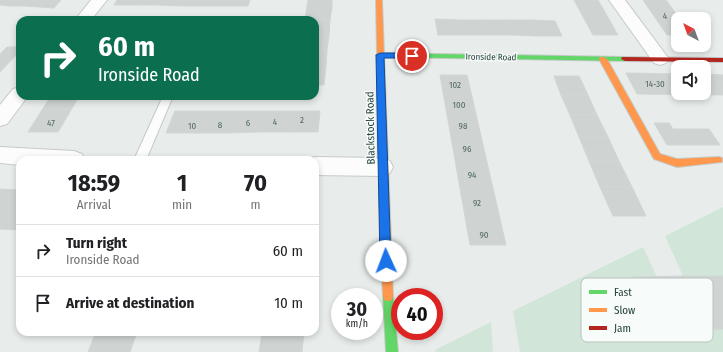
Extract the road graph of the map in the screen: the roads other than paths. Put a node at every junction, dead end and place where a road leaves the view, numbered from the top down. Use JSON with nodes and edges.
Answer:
{"nodes":[{"id":1,"x":99,"y":0,"type":"edge"},
{"id":2,"x":379,"y":0,"type":"edge"},
{"id":3,"x":616,"y":0,"type":"edge"},
{"id":4,"x":85,"y":16,"type":"edge"},
{"id":5,"x":380,"y":55,"type":"junction"},
{"id":6,"x":603,"y":59,"type":"junction"},
{"id":7,"x":660,"y":59,"type":"junction"},
{"id":8,"x":723,"y":60,"type":"edge"},
{"id":9,"x":16,"y":99,"type":"edge"},
{"id":10,"x":166,"y":100,"type":"edge"},
{"id":11,"x":0,"y":119,"type":"edge"},
{"id":12,"x":0,"y":155,"type":"edge"},
{"id":13,"x":16,"y":156,"type":"edge"},
{"id":14,"x":142,"y":156,"type":"edge"},
{"id":15,"x":719,"y":160,"type":"dead end"},
{"id":16,"x":319,"y":166,"type":"edge"},
{"id":17,"x":382,"y":167,"type":"junction"},
{"id":18,"x":392,"y":352,"type":"edge"}],
"edges":[{"from":1,"to":4,"type":"street"},
{"from":2,"to":5,"type":"street","name":"Blackstock Road"},
{"from":3,"to":7,"type":"street"},
{"from":5,"to":6,"type":"street","name":"Ironside Road"},
{"from":5,"to":17,"type":"street","name":"Blackstock Road"},
{"from":6,"to":7,"type":"street","name":"Ironside Road"},
{"from":6,"to":15,"type":"street"},
{"from":7,"to":8,"type":"street","name":"Ironside Road"},
{"from":9,"to":11,"type":"street"},
{"from":10,"to":14,"type":"lane"},
{"from":12,"to":13,"type":"street"},
{"from":16,"to":17,"type":"street"},
{"from":17,"to":18,"type":"street","name":"Blackstock Road"}]}
